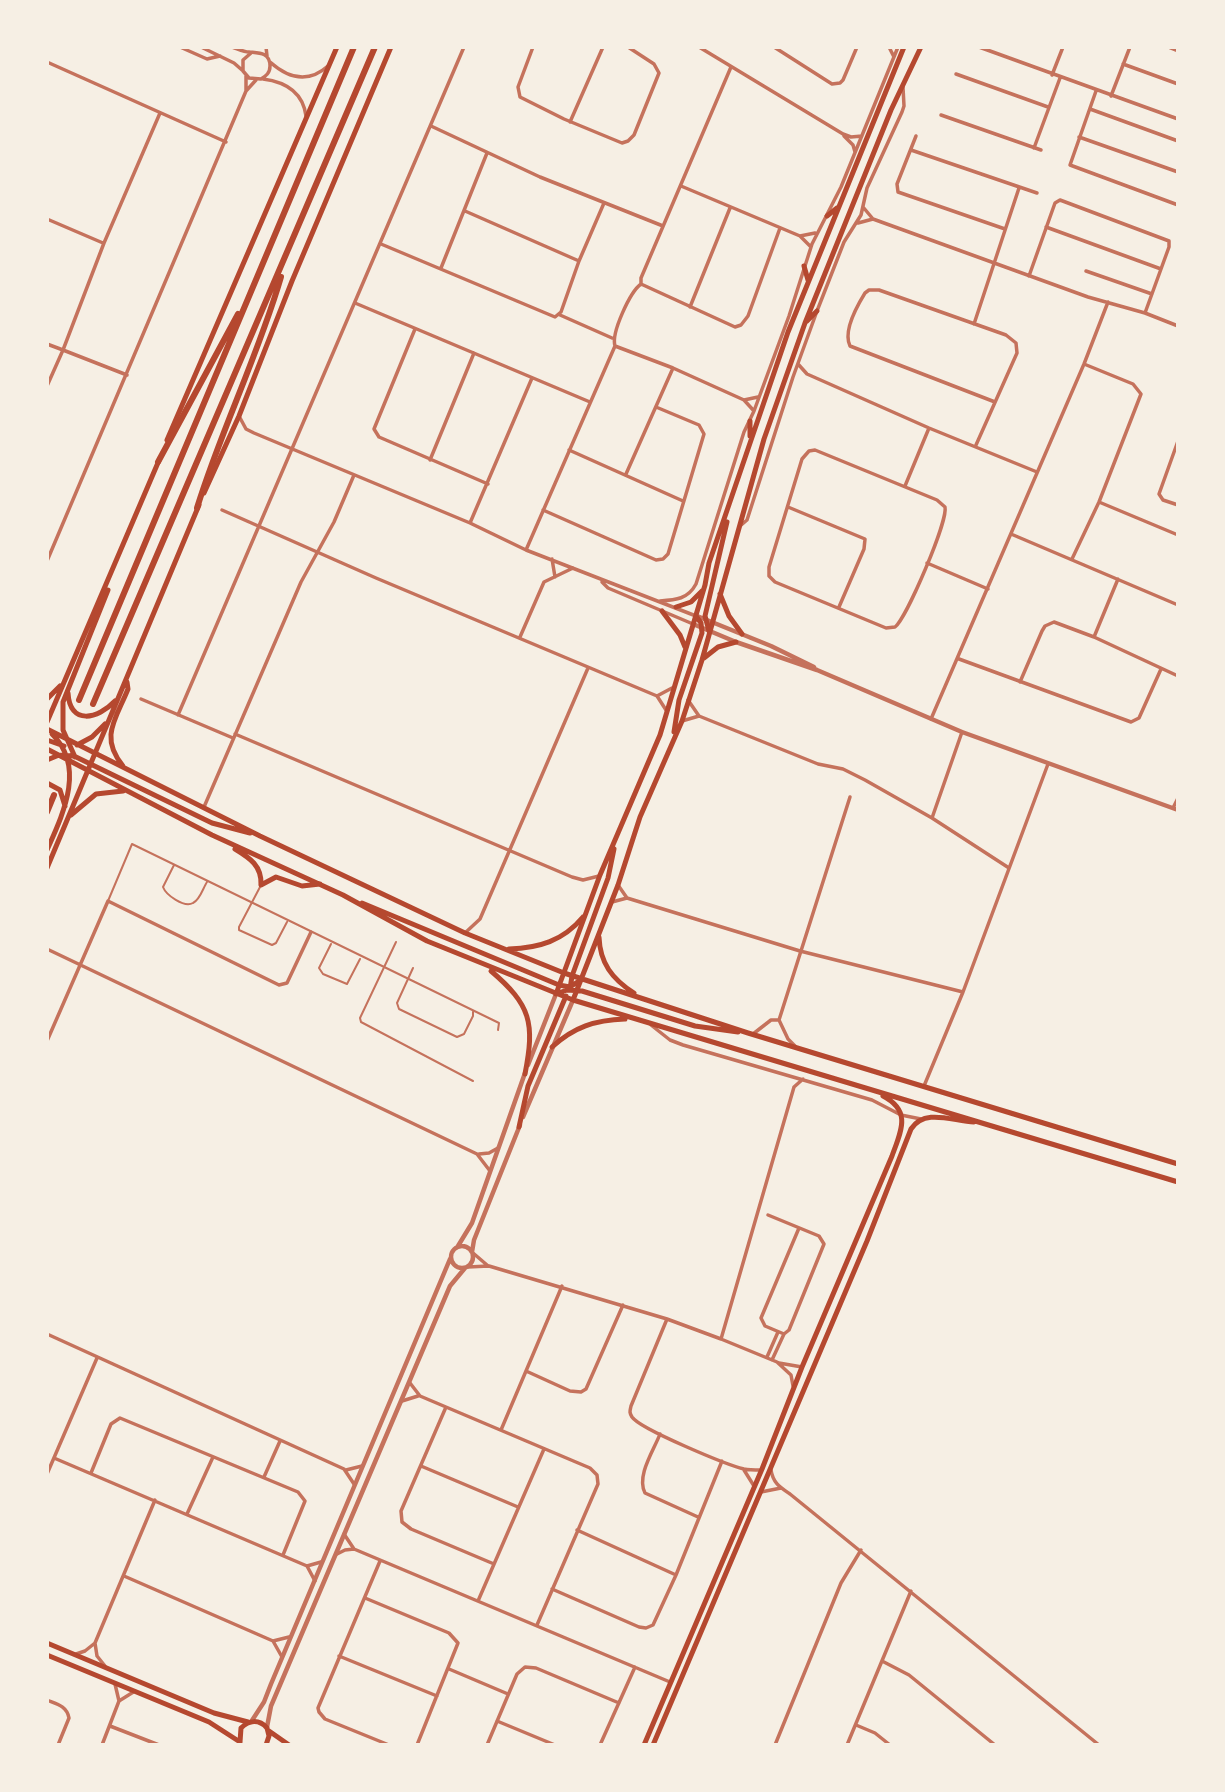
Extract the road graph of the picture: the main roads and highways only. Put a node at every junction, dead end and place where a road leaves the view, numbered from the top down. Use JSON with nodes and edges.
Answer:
{"nodes":[{"id":1,"x":337,"y":47,"type":"edge"},
{"id":2,"x":355,"y":47,"type":"edge"},
{"id":3,"x":375,"y":47,"type":"edge"},
{"id":4,"x":391,"y":47,"type":"edge"},
{"id":5,"x":904,"y":47,"type":"edge"},
{"id":6,"x":920,"y":47,"type":"edge"},
{"id":7,"x":890,"y":64,"type":"road end"},
{"id":8,"x":894,"y":74,"type":"junction"},
{"id":9,"x":839,"y":206,"type":"junction"},
{"id":10,"x":827,"y":216,"type":"road end"},
{"id":11,"x":288,"y":252,"type":"junction"},
{"id":12,"x":804,"y":266,"type":"road end"},
{"id":13,"x":808,"y":281,"type":"junction"},
{"id":14,"x":249,"y":294,"type":"junction"},
{"id":15,"x":817,"y":311,"type":"road end"},
{"id":16,"x":805,"y":323,"type":"junction"},
{"id":17,"x":750,"y":421,"type":"road end"},
{"id":18,"x":750,"y":440,"type":"junction"},
{"id":19,"x":158,"y":462,"type":"junction"},
{"id":20,"x":730,"y":505,"type":"junction"},
{"id":21,"x":197,"y":508,"type":"junction"},
{"id":22,"x":706,"y":553,"type":"road end"},
{"id":23,"x":709,"y":563,"type":"junction"},
{"id":24,"x":114,"y":570,"type":"junction"},
{"id":25,"x":705,"y":585,"type":"junction"},
{"id":26,"x":720,"y":594,"type":"junction"},
{"id":27,"x":676,"y":607,"type":"road end"},
{"id":28,"x":662,"y":611,"type":"road end"},
{"id":29,"x":696,"y":615,"type":"junction"},
{"id":30,"x":708,"y":621,"type":"junction"},
{"id":31,"x":742,"y":634,"type":"road end"},
{"id":32,"x":736,"y":642,"type":"road end"},
{"id":33,"x":686,"y":649,"type":"junction"},
{"id":34,"x":702,"y":660,"type":"junction"},
{"id":35,"x":66,"y":677,"type":"junction"},
{"id":36,"x":127,"y":679,"type":"junction"},
{"id":37,"x":69,"y":686,"type":"junction"},
{"id":38,"x":121,"y":695,"type":"junction"},
{"id":39,"x":47,"y":699,"type":"edge"},
{"id":40,"x":79,"y":700,"type":"dead end"},
{"id":41,"x":93,"y":704,"type":"dead end"},
{"id":42,"x":109,"y":720,"type":"junction"},
{"id":43,"x":47,"y":722,"type":"edge"},
{"id":44,"x":47,"y":729,"type":"edge"},
{"id":45,"x":66,"y":739,"type":"junction"},
{"id":46,"x":47,"y":740,"type":"edge"},
{"id":47,"x":673,"y":741,"type":"junction"},
{"id":48,"x":78,"y":745,"type":"junction"},
{"id":49,"x":66,"y":746,"type":"junction"},
{"id":50,"x":47,"y":749,"type":"edge"},
{"id":51,"x":95,"y":754,"type":"junction"},
{"id":52,"x":64,"y":756,"type":"junction"},
{"id":53,"x":74,"y":756,"type":"junction"},
{"id":54,"x":47,"y":760,"type":"edge"},
{"id":55,"x":91,"y":764,"type":"junction"},
{"id":56,"x":125,"y":768,"type":"junction"},
{"id":57,"x":88,"y":771,"type":"junction"},
{"id":58,"x":47,"y":783,"type":"edge"},
{"id":59,"x":124,"y":790,"type":"junction"},
{"id":60,"x":54,"y":795,"type":"dead end"},
{"id":61,"x":65,"y":809,"type":"junction"},
{"id":62,"x":47,"y":812,"type":"edge"},
{"id":63,"x":69,"y":817,"type":"junction"},
{"id":64,"x":212,"y":835,"type":"junction"},
{"id":65,"x":617,"y":835,"type":"junction"},
{"id":66,"x":260,"y":836,"type":"junction"},
{"id":67,"x":47,"y":850,"type":"edge"},
{"id":68,"x":47,"y":868,"type":"edge"},
{"id":69,"x":321,"y":884,"type":"junction"},
{"id":70,"x":343,"y":895,"type":"junction"},
{"id":71,"x":587,"y":911,"type":"junction"},
{"id":72,"x":599,"y":933,"type":"junction"},
{"id":73,"x":505,"y":949,"type":"junction"},
{"id":74,"x":486,"y":967,"type":"junction"},
{"id":75,"x":564,"y":973,"type":"junction"},
{"id":76,"x":572,"y":976,"type":"junction"},
{"id":77,"x":582,"y":979,"type":"junction"},
{"id":78,"x":559,"y":985,"type":"junction"},
{"id":79,"x":569,"y":988,"type":"junction"},
{"id":80,"x":577,"y":990,"type":"junction"},
{"id":81,"x":555,"y":994,"type":"junction"},
{"id":82,"x":565,"y":997,"type":"junction"},
{"id":83,"x":643,"y":999,"type":"junction"},
{"id":84,"x":573,"y":1000,"type":"junction"},
{"id":85,"x":630,"y":1019,"type":"junction"},
{"id":86,"x":751,"y":1033,"type":"junction"},
{"id":87,"x":552,"y":1047,"type":"road end"},
{"id":88,"x":525,"y":1074,"type":"road end"},
{"id":89,"x":871,"y":1089,"type":"junction"},
{"id":90,"x":983,"y":1123,"type":"junction"},
{"id":91,"x":519,"y":1127,"type":"road end"},
{"id":92,"x":1178,"y":1164,"type":"edge"},
{"id":93,"x":1178,"y":1182,"type":"edge"},
{"id":94,"x":47,"y":1643,"type":"edge"},
{"id":95,"x":47,"y":1655,"type":"edge"},
{"id":96,"x":249,"y":1722,"type":"junction"},
{"id":97,"x":267,"y":1729,"type":"junction"},
{"id":98,"x":241,"y":1743,"type":"edge"},
{"id":99,"x":266,"y":1745,"type":"edge"},
{"id":100,"x":289,"y":1745,"type":"edge"},
{"id":101,"x":644,"y":1745,"type":"edge"},
{"id":102,"x":653,"y":1745,"type":"edge"}],
"edges":[{"from":1,"to":19,"type":"main road"},
{"from":2,"to":14,"type":"highway"},
{"from":3,"to":11,"type":"highway"},
{"from":4,"to":21,"type":"main road"},
{"from":5,"to":8,"type":"main road"},
{"from":6,"to":16,"type":"main road"},
{"from":7,"to":8,"type":"main road"},
{"from":8,"to":9,"type":"main road"},
{"from":9,"to":10,"type":"main road"},
{"from":9,"to":13,"type":"main road"},
{"from":11,"to":21,"type":"highway"},
{"from":11,"to":41,"type":"highway"},
{"from":12,"to":13,"type":"main road"},
{"from":13,"to":18,"type":"main road"},
{"from":14,"to":19,"type":"highway"},
{"from":14,"to":40,"type":"highway"},
{"from":15,"to":16,"type":"main road"},
{"from":16,"to":26,"type":"main road"},
{"from":17,"to":18,"type":"main road"},
{"from":18,"to":20,"type":"main road"},
{"from":19,"to":24,"type":"main road"},
{"from":20,"to":23,"type":"main road"},
{"from":20,"to":30,"type":"main road"},
{"from":21,"to":36,"type":"main road"},
{"from":22,"to":23,"type":"main road"},
{"from":23,"to":25,"type":"main road"},
{"from":24,"to":35,"type":"main road"},
{"from":24,"to":37,"type":"main road"},
{"from":25,"to":27,"type":"main road"},
{"from":25,"to":29,"type":"main road"},
{"from":26,"to":30,"type":"main road"},
{"from":26,"to":31,"type":"main road"},
{"from":28,"to":33,"type":"main road"},
{"from":29,"to":33,"type":"main road"},
{"from":29,"to":47,"type":"main road"},
{"from":30,"to":34,"type":"main road"},
{"from":32,"to":34,"type":"main road"},
{"from":33,"to":65,"type":"main road"},
{"from":34,"to":47,"type":"main road"},
{"from":35,"to":39,"type":"main road"},
{"from":35,"to":43,"type":"main road"},
{"from":36,"to":38,"type":"main road"},
{"from":36,"to":56,"type":"main road"},
{"from":37,"to":38,"type":"main road"},
{"from":37,"to":45,"type":"main road"},
{"from":38,"to":42,"type":"main road"},
{"from":42,"to":48,"type":"main road"},
{"from":42,"to":51,"type":"main road"},
{"from":44,"to":45,"type":"main road"},
{"from":44,"to":49,"type":"main road"},
{"from":45,"to":48,"type":"main road"},
{"from":45,"to":49,"type":"main road"},
{"from":46,"to":49,"type":"main road"},
{"from":47,"to":72,"type":"main road"},
{"from":48,"to":49,"type":"main road"},
{"from":48,"to":51,"type":"main road"},
{"from":49,"to":52,"type":"main road"},
{"from":49,"to":53,"type":"main road"},
{"from":50,"to":52,"type":"main road"},
{"from":51,"to":55,"type":"main road"},
{"from":51,"to":56,"type":"main road"},
{"from":52,"to":53,"type":"main road"},
{"from":52,"to":54,"type":"main road"},
{"from":52,"to":57,"type":"main road"},
{"from":52,"to":61,"type":"main road"},
{"from":53,"to":55,"type":"main road"},
{"from":53,"to":57,"type":"main road"},
{"from":55,"to":57,"type":"main road"},
{"from":55,"to":66,"type":"main road"},
{"from":56,"to":66,"type":"main road"},
{"from":57,"to":59,"type":"main road"},
{"from":57,"to":63,"type":"main road"},
{"from":58,"to":61,"type":"main road"},
{"from":59,"to":63,"type":"main road"},
{"from":59,"to":64,"type":"main road"},
{"from":60,"to":62,"type":"highway"},
{"from":61,"to":67,"type":"main road"},
{"from":63,"to":68,"type":"main road"},
{"from":64,"to":69,"type":"main road"},
{"from":64,"to":69,"type":"main road"},
{"from":65,"to":71,"type":"main road"},
{"from":65,"to":76,"type":"main road"},
{"from":66,"to":73,"type":"main road"},
{"from":69,"to":70,"type":"main road"},
{"from":70,"to":74,"type":"main road"},
{"from":70,"to":78,"type":"main road"},
{"from":71,"to":73,"type":"main road"},
{"from":71,"to":75,"type":"main road"},
{"from":72,"to":77,"type":"main road"},
{"from":72,"to":83,"type":"main road"},
{"from":73,"to":75,"type":"main road"},
{"from":74,"to":81,"type":"main road"},
{"from":74,"to":88,"type":"main road"},
{"from":75,"to":76,"type":"main road"},
{"from":75,"to":78,"type":"main road"},
{"from":75,"to":79,"type":"main road"},
{"from":76,"to":77,"type":"main road"},
{"from":76,"to":79,"type":"main road"},
{"from":77,"to":79,"type":"main road"},
{"from":77,"to":80,"type":"main road"},
{"from":77,"to":83,"type":"main road"},
{"from":78,"to":79,"type":"main road"},
{"from":78,"to":81,"type":"main road"},
{"from":79,"to":80,"type":"main road"},
{"from":79,"to":81,"type":"main road"},
{"from":79,"to":82,"type":"main road"},
{"from":79,"to":84,"type":"main road"},
{"from":80,"to":84,"type":"main road"},
{"from":80,"to":86,"type":"main road"},
{"from":81,"to":82,"type":"main road"},
{"from":82,"to":84,"type":"main road"},
{"from":82,"to":91,"type":"main road"},
{"from":83,"to":86,"type":"main road"},
{"from":84,"to":85,"type":"main road"},
{"from":85,"to":87,"type":"main road"},
{"from":85,"to":89,"type":"main road"},
{"from":86,"to":92,"type":"main road"},
{"from":89,"to":90,"type":"main road"},
{"from":89,"to":101,"type":"main road"},
{"from":90,"to":93,"type":"main road"},
{"from":90,"to":102,"type":"main road"},
{"from":94,"to":96,"type":"main road"},
{"from":95,"to":98,"type":"main road"},
{"from":96,"to":97,"type":"main road"},
{"from":96,"to":98,"type":"main road"},
{"from":97,"to":99,"type":"main road"},
{"from":97,"to":100,"type":"main road"}]}
